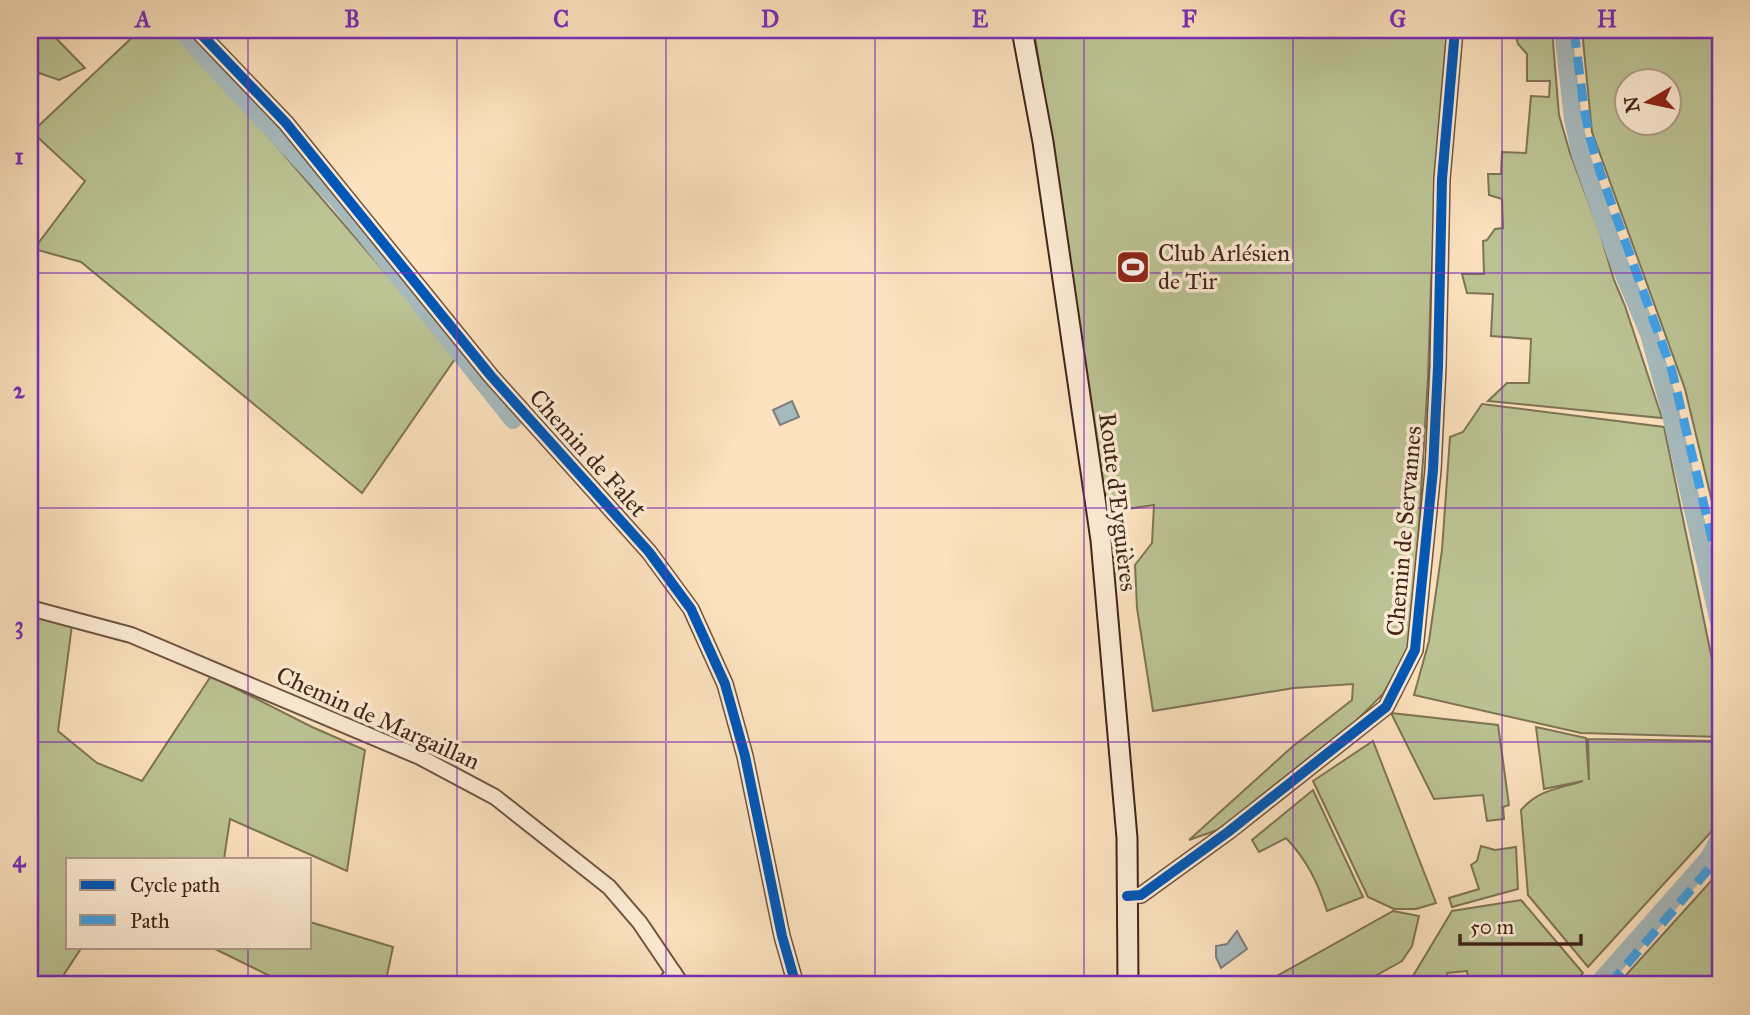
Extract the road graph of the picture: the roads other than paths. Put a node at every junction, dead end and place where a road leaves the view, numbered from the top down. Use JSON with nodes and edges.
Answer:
{"nodes":[{"id":1,"x":197,"y":30,"type":"edge"},
{"id":2,"x":1022,"y":30,"type":"edge"},
{"id":3,"x":1455,"y":30,"type":"edge"},
{"id":4,"x":30,"y":608,"type":"edge"},
{"id":5,"x":1127,"y":896,"type":"junction"},
{"id":6,"x":678,"y":979,"type":"edge"},
{"id":7,"x":663,"y":985,"type":"edge"},
{"id":8,"x":796,"y":985,"type":"edge"},
{"id":9,"x":1128,"y":985,"type":"edge"}],
"edges":[{"from":1,"to":8,"type":"street","name":"Chemin de Falet"},
{"from":2,"to":5,"type":"main road","name":"Route d'Eyguières"},
{"from":3,"to":5,"type":"street","name":"Chemin de Servannes"},
{"from":4,"to":6,"type":"street","name":"Chemin de Margaillan"},
{"from":5,"to":9,"type":"main road","name":"Route d'Eyguières"},
{"from":6,"to":7,"type":"street"}]}
